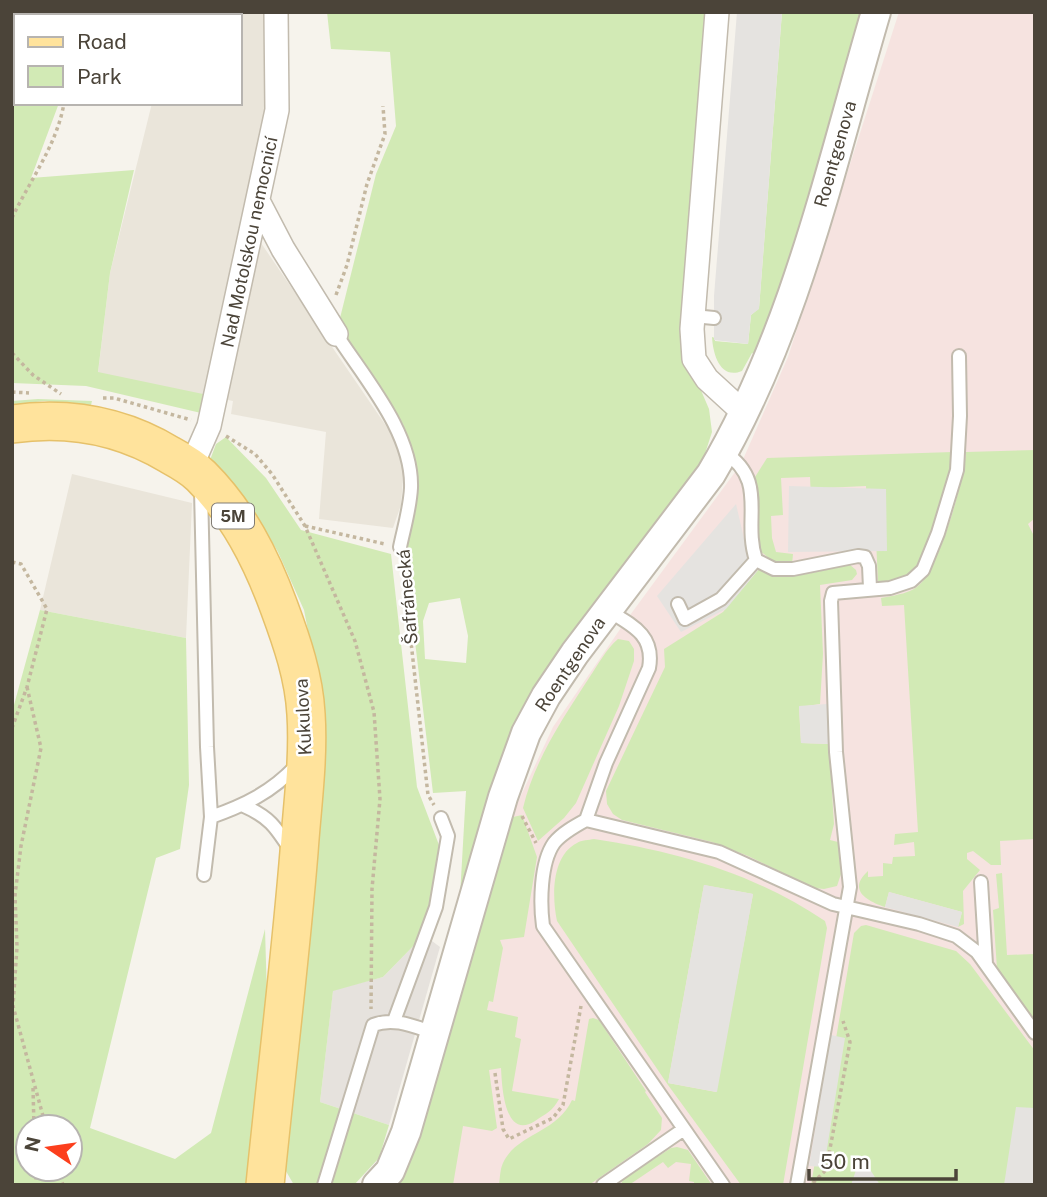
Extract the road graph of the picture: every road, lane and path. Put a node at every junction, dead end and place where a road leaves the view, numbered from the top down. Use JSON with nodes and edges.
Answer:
{"nodes":[{"id":1,"x":276,"y":12,"type":"edge"},
{"id":2,"x":717,"y":12,"type":"edge"},
{"id":3,"x":876,"y":12,"type":"edge"},
{"id":4,"x":64,"y":105,"type":"edge"},
{"id":5,"x":383,"y":106,"type":"dead end"},
{"id":6,"x":258,"y":201,"type":"junction"},
{"id":7,"x":12,"y":218,"type":"edge"},
{"id":8,"x":321,"y":312,"type":"junction"},
{"id":9,"x":336,"y":334,"type":"joint"},
{"id":10,"x":12,"y":353,"type":"edge"},
{"id":11,"x":959,"y":356,"type":"dead end"},
{"id":12,"x":63,"y":395,"type":"dead end"},
{"id":13,"x":743,"y":412,"type":"junction"},
{"id":14,"x":12,"y":424,"type":"edge"},
{"id":15,"x":222,"y":434,"type":"dead end"},
{"id":16,"x":724,"y":452,"type":"junction"},
{"id":17,"x":196,"y":471,"type":"junction"},
{"id":18,"x":305,"y":526,"type":"junction"},
{"id":19,"x":400,"y":547,"type":"junction"},
{"id":20,"x":756,"y":560,"type":"junction"},
{"id":21,"x":12,"y":562,"type":"edge"},
{"id":22,"x":870,"y":588,"type":"junction"},
{"id":23,"x":678,"y":604,"type":"dead end"},
{"id":24,"x":607,"y":610,"type":"junction"},
{"id":25,"x":27,"y":687,"type":"junction"},
{"id":26,"x":12,"y":728,"type":"edge"},
{"id":27,"x":306,"y":754,"type":"junction"},
{"id":28,"x":244,"y":806,"type":"junction"},
{"id":29,"x":211,"y":817,"type":"junction"},
{"id":30,"x":441,"y":818,"type":"joint"},
{"id":31,"x":586,"y":820,"type":"junction"},
{"id":32,"x":298,"y":862,"type":"junction"},
{"id":33,"x":204,"y":875,"type":"dead end"},
{"id":34,"x":981,"y":882,"type":"dead end"},
{"id":35,"x":845,"y":907,"type":"junction"},
{"id":36,"x":986,"y":964,"type":"junction"},
{"id":37,"x":585,"y":983,"type":"junction"},
{"id":38,"x":842,"y":1019,"type":"dead end"},
{"id":39,"x":394,"y":1021,"type":"junction"},
{"id":40,"x":373,"y":1025,"type":"junction"},
{"id":41,"x":434,"y":1033,"type":"junction"},
{"id":42,"x":1035,"y":1033,"type":"edge"},
{"id":43,"x":495,"y":1073,"type":"dead end"},
{"id":44,"x":33,"y":1082,"type":"junction"},
{"id":45,"x":34,"y":1113,"type":"edge"},
{"id":46,"x":42,"y":1113,"type":"edge"},
{"id":47,"x":684,"y":1129,"type":"junction"},
{"id":48,"x":265,"y":1185,"type":"edge"},
{"id":49,"x":324,"y":1185,"type":"edge"},
{"id":50,"x":377,"y":1185,"type":"edge"},
{"id":51,"x":603,"y":1185,"type":"edge"},
{"id":52,"x":723,"y":1185,"type":"edge"},
{"id":53,"x":797,"y":1185,"type":"edge"},
{"id":54,"x":811,"y":1185,"type":"edge"}],
"edges":[{"from":1,"to":6,"type":"street","name":"Nad Motolskou nemocnicí"},
{"from":2,"to":13,"type":"street"},
{"from":3,"to":13,"type":"street","name":"Roentgenova"},
{"from":4,"to":7,"type":"path"},
{"from":5,"to":8,"type":"path"},
{"from":6,"to":8,"type":"street","name":"Šafránecká"},
{"from":6,"to":17,"type":"street","name":"Nad Motolskou nemocnicí"},
{"from":8,"to":9,"type":"street","name":"Šafránecká"},
{"from":9,"to":19,"type":"lane","name":"Šafránecká"},
{"from":10,"to":12,"type":"path"},
{"from":11,"to":22,"type":"lane"},
{"from":13,"to":16,"type":"street","name":"Roentgenova"},
{"from":14,"to":17,"type":"main road","name":"Kukulova","number":"5M"},
{"from":15,"to":18,"type":"path"},
{"from":16,"to":20,"type":"lane"},
{"from":16,"to":24,"type":"street","name":"Roentgenova"},
{"from":17,"to":27,"type":"main road","name":"Kukulova","number":"5M"},
{"from":17,"to":29,"type":"lane","name":"Nad Motolskou nemocnicí"},
{"from":18,"to":19,"type":"path"},
{"from":18,"to":40,"type":"path"},
{"from":19,"to":30,"type":"path","name":"Šafránecká"},
{"from":20,"to":22,"type":"lane"},
{"from":20,"to":23,"type":"lane"},
{"from":21,"to":25,"type":"path"},
{"from":22,"to":35,"type":"lane"},
{"from":24,"to":31,"type":"lane"},
{"from":24,"to":41,"type":"street","name":"Roentgenova"},
{"from":25,"to":26,"type":"path"},
{"from":25,"to":44,"type":"path"},
{"from":27,"to":28,"type":"lane"},
{"from":27,"to":32,"type":"main road","name":"Kukulova","number":"5M"},
{"from":28,"to":29,"type":"lane"},
{"from":28,"to":32,"type":"lane"},
{"from":29,"to":33,"type":"lane","name":"Nad Motolskou nemocnicí"},
{"from":30,"to":39,"type":"lane"},
{"from":31,"to":35,"type":"lane"},
{"from":31,"to":37,"type":"lane"},
{"from":32,"to":48,"type":"main road","name":"Kukulova","number":"5M"},
{"from":34,"to":36,"type":"lane"},
{"from":35,"to":36,"type":"lane"},
{"from":35,"to":53,"type":"lane"},
{"from":36,"to":42,"type":"lane"},
{"from":37,"to":43,"type":"path"},
{"from":37,"to":47,"type":"lane"},
{"from":38,"to":54,"type":"path"},
{"from":39,"to":40,"type":"lane"},
{"from":39,"to":41,"type":"lane"},
{"from":40,"to":49,"type":"lane"},
{"from":41,"to":50,"type":"street"},
{"from":44,"to":45,"type":"path"},
{"from":44,"to":46,"type":"path"},
{"from":47,"to":51,"type":"lane"},
{"from":47,"to":52,"type":"lane"}]}
